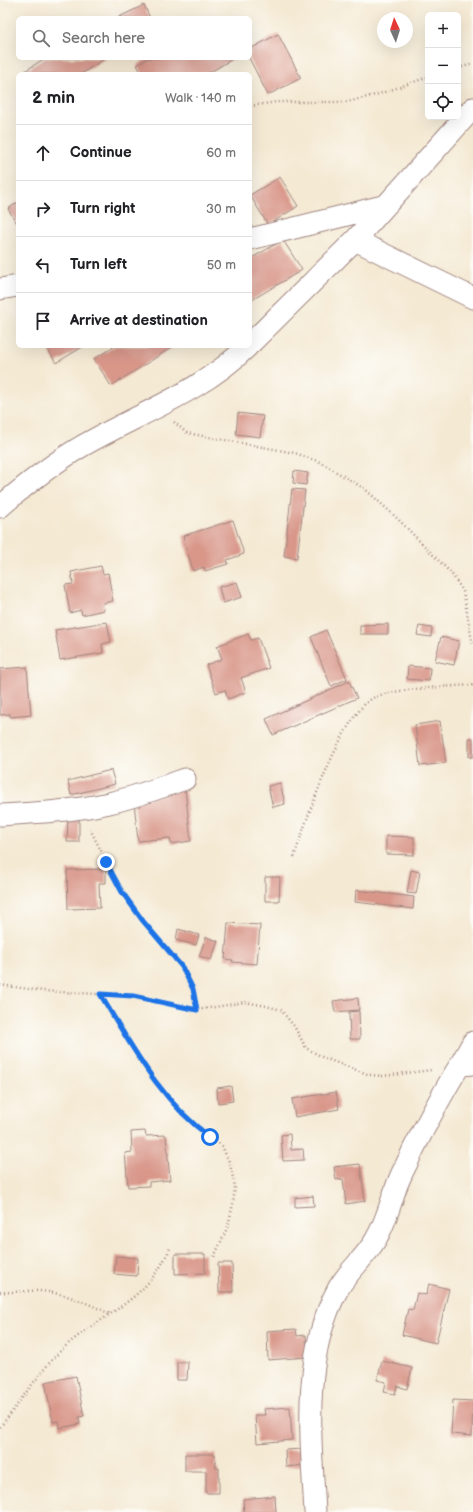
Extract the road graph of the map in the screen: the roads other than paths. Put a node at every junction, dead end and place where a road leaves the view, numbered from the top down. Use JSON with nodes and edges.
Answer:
{"nodes":[{"id":1,"x":473,"y":108,"type":"edge"},
{"id":2,"x":383,"y":206,"type":"junction"},
{"id":3,"x":252,"y":239,"type":"edge"},
{"id":4,"x":355,"y":240,"type":"junction"},
{"id":5,"x":16,"y":286,"type":"edge"},
{"id":6,"x":0,"y":289,"type":"edge"},
{"id":7,"x":473,"y":298,"type":"edge"},
{"id":8,"x":252,"y":342,"type":"edge"},
{"id":9,"x":246,"y":348,"type":"edge"},
{"id":10,"x":0,"y":507,"type":"edge"},
{"id":11,"x":185,"y":779,"type":"dead end"},
{"id":12,"x":0,"y":815,"type":"edge"},
{"id":13,"x":473,"y":1042,"type":"edge"},
{"id":14,"x":466,"y":1065,"type":"edge"},
{"id":15,"x":315,"y":1512,"type":"edge"}],
"edges":[{"from":1,"to":2,"type":"street"},
{"from":2,"to":3,"type":"street"},
{"from":2,"to":4,"type":"street"},
{"from":4,"to":7,"type":"street"},
{"from":4,"to":8,"type":"street"},
{"from":5,"to":6,"type":"street"},
{"from":9,"to":10,"type":"street"},
{"from":11,"to":12,"type":"street"},
{"from":13,"to":14,"type":"street"},
{"from":14,"to":15,"type":"street"}]}
